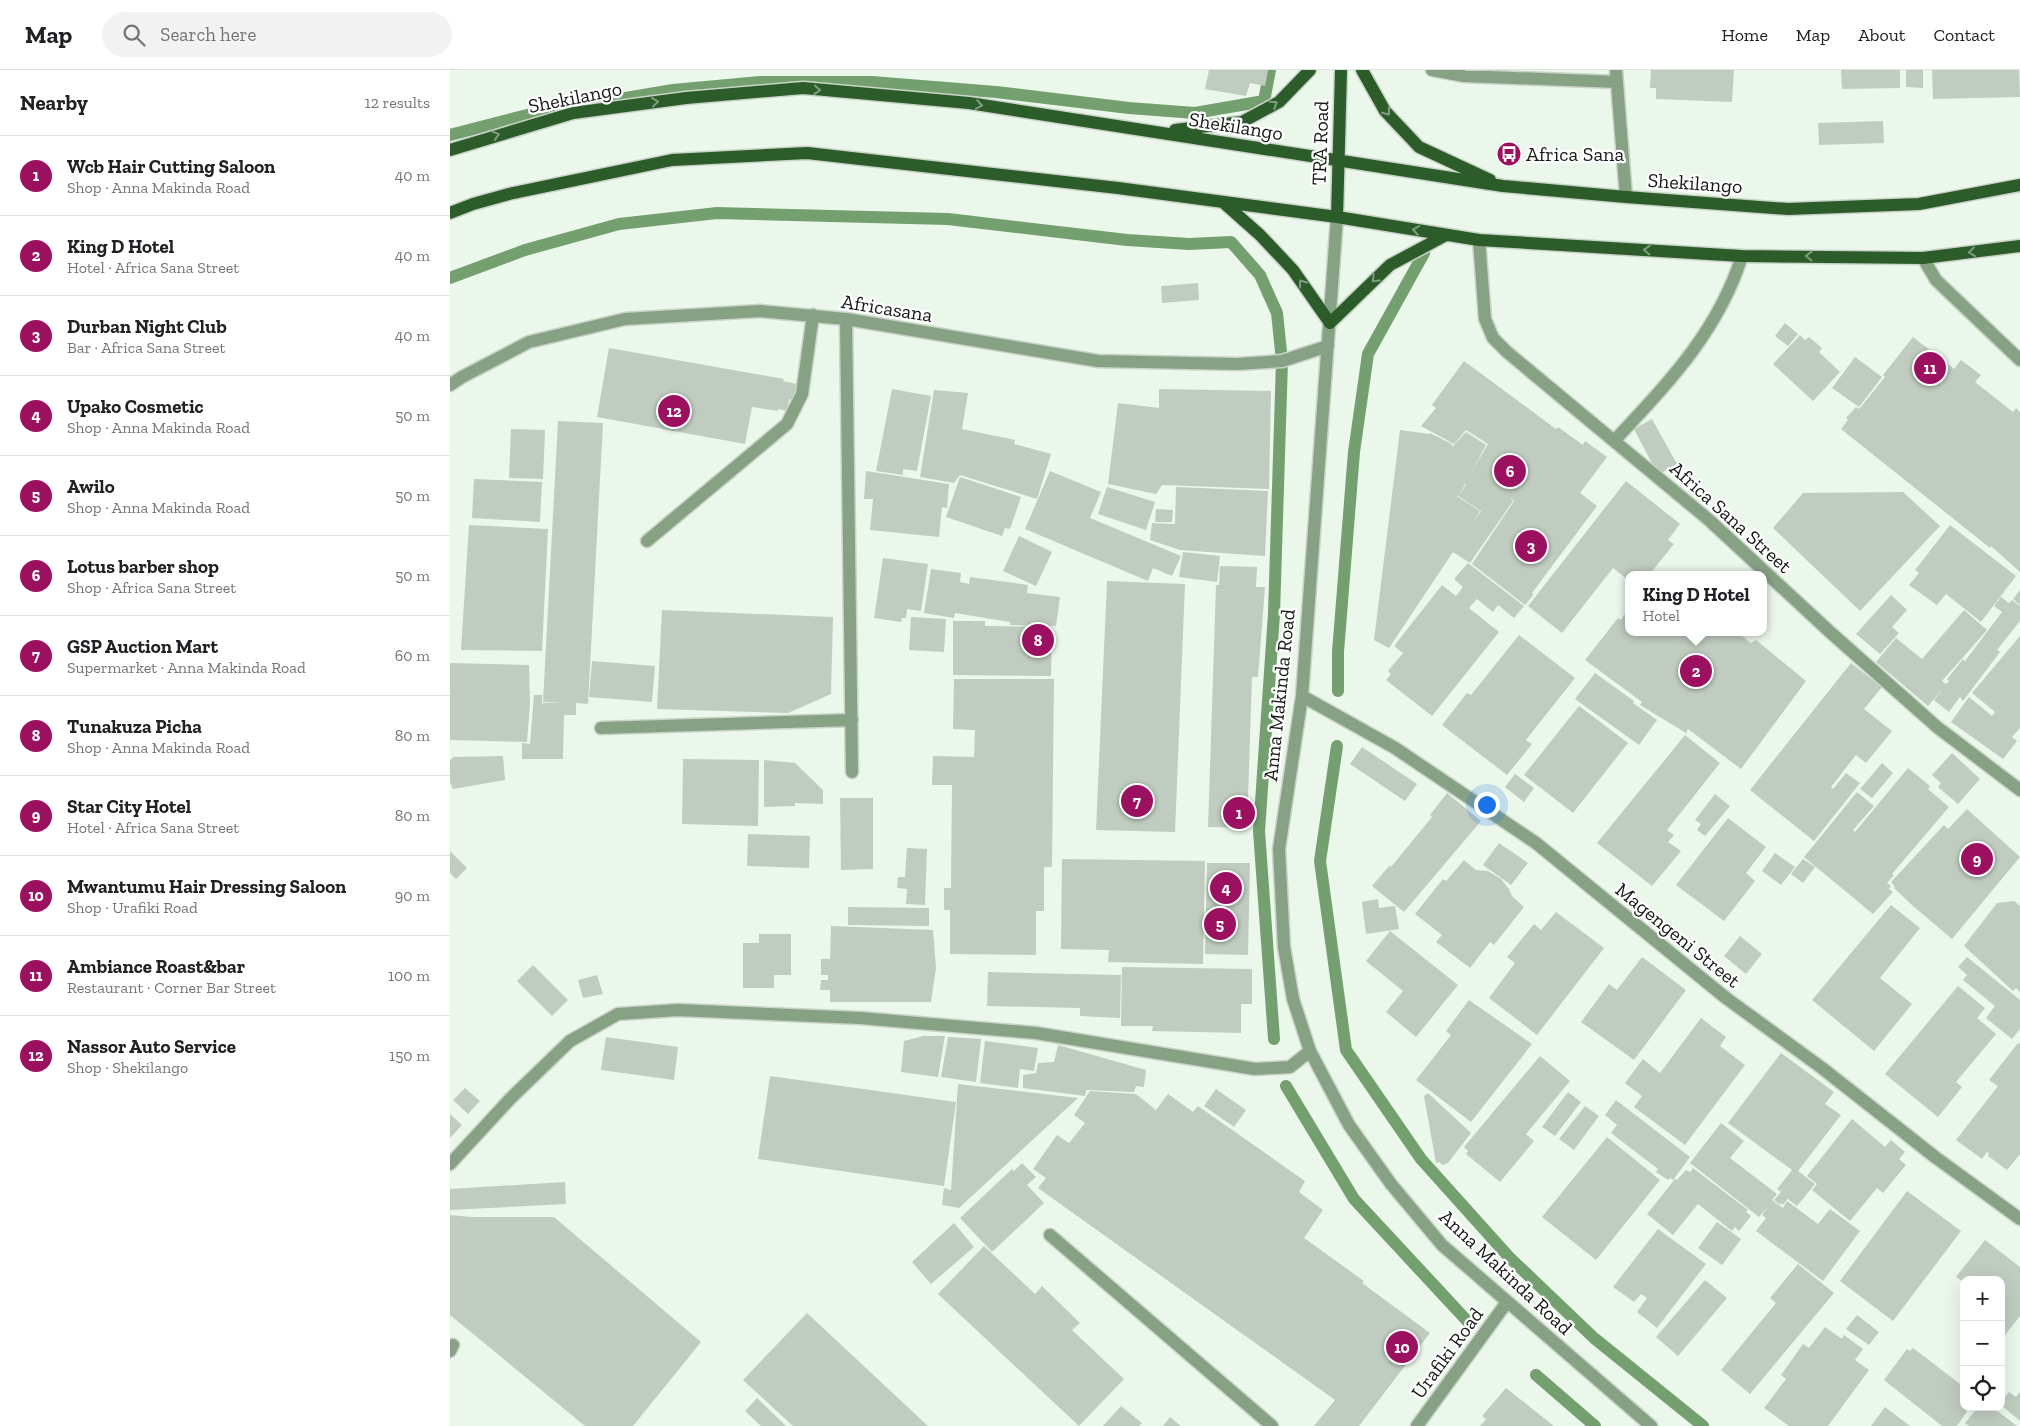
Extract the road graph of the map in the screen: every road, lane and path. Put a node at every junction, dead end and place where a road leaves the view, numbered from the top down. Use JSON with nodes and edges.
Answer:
{"nodes":[{"id":1,"x":1310,"y":70,"type":"edge"},
{"id":2,"x":1341,"y":70,"type":"edge"},
{"id":3,"x":1362,"y":70,"type":"edge"},
{"id":4,"x":1432,"y":70,"type":"edge"},
{"id":5,"x":1617,"y":76,"type":"edge"},
{"id":6,"x":1160,"y":132,"type":"junction"},
{"id":7,"x":450,"y":150,"type":"edge"},
{"id":8,"x":1339,"y":162,"type":"junction"},
{"id":9,"x":2020,"y":185,"type":"edge"},
{"id":10,"x":1503,"y":186,"type":"junction"},
{"id":11,"x":1626,"y":197,"type":"junction"},
{"id":12,"x":1224,"y":203,"type":"junction"},
{"id":13,"x":450,"y":213,"type":"edge"},
{"id":14,"x":1337,"y":217,"type":"junction"},
{"id":15,"x":1446,"y":235,"type":"junction"},
{"id":16,"x":1478,"y":240,"type":"junction"},
{"id":17,"x":2020,"y":246,"type":"edge"},
{"id":18,"x":1742,"y":256,"type":"junction"},
{"id":19,"x":1923,"y":258,"type":"junction"},
{"id":20,"x":813,"y":315,"type":"junction"},
{"id":21,"x":846,"y":319,"type":"junction"},
{"id":22,"x":1330,"y":324,"type":"junction"},
{"id":23,"x":1328,"y":346,"type":"junction"},
{"id":24,"x":2020,"y":360,"type":"edge"},
{"id":25,"x":450,"y":385,"type":"edge"},
{"id":26,"x":1615,"y":440,"type":"junction"},
{"id":27,"x":647,"y":541,"type":"dead end"},
{"id":28,"x":1764,"y":571,"type":"edge"},
{"id":29,"x":1767,"y":574,"type":"edge"},
{"id":30,"x":1302,"y":696,"type":"junction"},
{"id":31,"x":852,"y":720,"type":"junction"},
{"id":32,"x":601,"y":728,"type":"dead end"},
{"id":33,"x":852,"y":772,"type":"dead end"},
{"id":34,"x":2020,"y":790,"type":"edge"},
{"id":35,"x":1310,"y":1051,"type":"junction"},
{"id":36,"x":450,"y":1164,"type":"edge"},
{"id":37,"x":2020,"y":1219,"type":"edge"},
{"id":38,"x":1050,"y":1235,"type":"dead end"},
{"id":39,"x":1507,"y":1302,"type":"junction"},
{"id":40,"x":1272,"y":1426,"type":"edge"},
{"id":41,"x":1417,"y":1426,"type":"edge"},
{"id":42,"x":1651,"y":1426,"type":"edge"}],
"edges":[{"from":6,"to":1,"type":"main road","one_way":true},
{"from":2,"to":8,"type":"main road","name":"TRA Road"},
{"from":3,"to":10,"type":"main road","one_way":true},
{"from":4,"to":5,"type":"street"},
{"from":5,"to":11,"type":"street"},
{"from":7,"to":6,"type":"main road","name":"Shekilango","one_way":true},
{"from":6,"to":8,"type":"main road","name":"Shekilango"},
{"from":8,"to":10,"type":"main road","name":"Shekilango"},
{"from":8,"to":14,"type":"main road","name":"TRA Road"},
{"from":9,"to":11,"type":"main road","name":"Shekilango"},
{"from":10,"to":11,"type":"main road","name":"Shekilango"},
{"from":12,"to":13,"type":"main road"},
{"from":12,"to":14,"type":"main road"},
{"from":22,"to":12,"type":"main road","one_way":true},
{"from":15,"to":14,"type":"main road","one_way":true},
{"from":14,"to":22,"type":"street","name":"Anna Makinda Road"},
{"from":15,"to":16,"type":"main road"},
{"from":15,"to":22,"type":"main road","one_way":true},
{"from":18,"to":16,"type":"main road","one_way":true},
{"from":16,"to":26,"type":"street","name":"Africa Sana Street"},
{"from":17,"to":19,"type":"main road","one_way":true},
{"from":19,"to":18,"type":"main road","one_way":true},
{"from":18,"to":26,"type":"street"},
{"from":19,"to":24,"type":"street"},
{"from":20,"to":21,"type":"street","name":"Africasana"},
{"from":20,"to":25,"type":"street","name":"Africasana"},
{"from":20,"to":27,"type":"street"},
{"from":21,"to":23,"type":"street","name":"Africasana"},
{"from":21,"to":31,"type":"street"},
{"from":22,"to":23,"type":"street","name":"Anna Makinda Road"},
{"from":23,"to":30,"type":"street","name":"Anna Makinda Road"},
{"from":26,"to":28,"type":"street","name":"Africa Sana Street"},
{"from":29,"to":34,"type":"street","name":"Africa Sana Street"},
{"from":30,"to":35,"type":"street","name":"Anna Makinda Road"},
{"from":30,"to":37,"type":"street","name":"Magengeni Street"},
{"from":31,"to":32,"type":"street"},
{"from":31,"to":33,"type":"street"},
{"from":35,"to":36,"type":"street"},
{"from":35,"to":39,"type":"street","name":"Anna Makinda Road"},
{"from":38,"to":40,"type":"street"},
{"from":39,"to":41,"type":"street","name":"Urafiki Road"},
{"from":39,"to":42,"type":"street","name":"Anna Makinda Road"}]}
